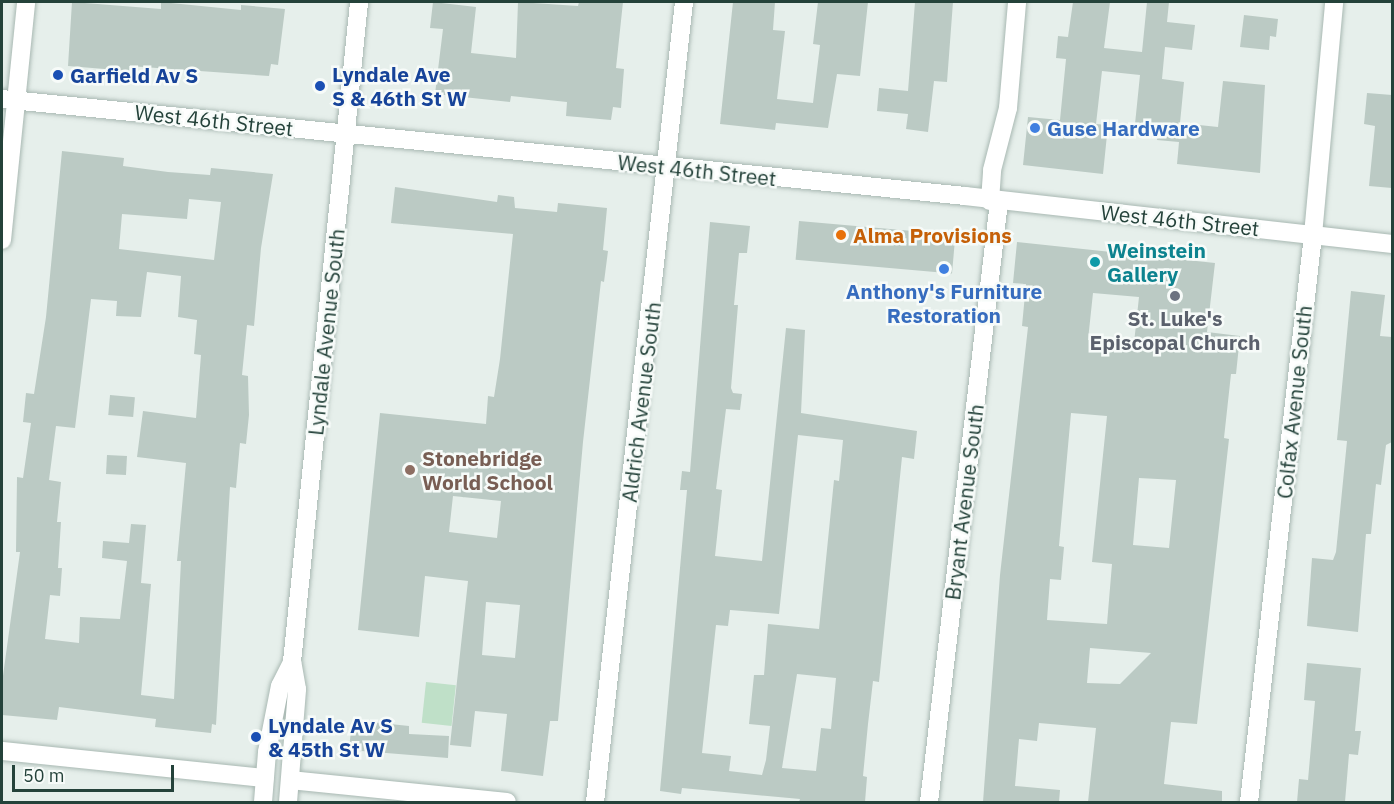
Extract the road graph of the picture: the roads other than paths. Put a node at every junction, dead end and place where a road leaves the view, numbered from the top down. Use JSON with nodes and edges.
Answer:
{"nodes":[{"id":1,"x":26,"y":2,"type":"edge"},
{"id":2,"x":359,"y":2,"type":"edge"},
{"id":3,"x":684,"y":2,"type":"edge"},
{"id":4,"x":1017,"y":2,"type":"edge"},
{"id":5,"x":1334,"y":2,"type":"edge"},
{"id":6,"x":9,"y":100,"type":"edge"},
{"id":7,"x":346,"y":134,"type":"junction"},
{"id":8,"x":668,"y":166,"type":"junction"},
{"id":9,"x":994,"y":201,"type":"junction"},
{"id":10,"x":1313,"y":235,"type":"junction"},
{"id":11,"x":2,"y":240,"type":"edge"},
{"id":12,"x":1392,"y":244,"type":"edge"},
{"id":13,"x":292,"y":662,"type":"junction"},
{"id":14,"x":2,"y":752,"type":"edge"},
{"id":15,"x":265,"y":778,"type":"junction"},
{"id":16,"x":290,"y":780,"type":"junction"},
{"id":17,"x":262,"y":802,"type":"edge"},
{"id":18,"x":288,"y":802,"type":"edge"},
{"id":19,"x":507,"y":802,"type":"edge"},
{"id":20,"x":595,"y":802,"type":"edge"},
{"id":21,"x":929,"y":802,"type":"edge"},
{"id":22,"x":1249,"y":802,"type":"edge"}],
"edges":[{"from":1,"to":6,"type":"street"},
{"from":2,"to":7,"type":"street","name":"Lyndale Avenue South"},
{"from":3,"to":8,"type":"street","name":"Aldrich Avenue South"},
{"from":4,"to":9,"type":"street","name":"Bryant Avenue South"},
{"from":5,"to":10,"type":"street","name":"Colfax Avenue South"},
{"from":6,"to":7,"type":"street","name":"West 46th Street"},
{"from":6,"to":11,"type":"street"},
{"from":7,"to":8,"type":"street","name":"West 46th Street"},
{"from":7,"to":13,"type":"street","name":"Lyndale Avenue South"},
{"from":8,"to":9,"type":"street","name":"West 46th Street"},
{"from":8,"to":20,"type":"street","name":"Aldrich Avenue South"},
{"from":9,"to":10,"type":"street","name":"West 46th Street"},
{"from":9,"to":21,"type":"street","name":"Bryant Avenue South"},
{"from":10,"to":12,"type":"street","name":"West 46th Street"},
{"from":10,"to":22,"type":"street","name":"Colfax Avenue South"},
{"from":13,"to":15,"type":"street","name":"Lyndale Avenue South"},
{"from":13,"to":16,"type":"street","name":"Lyndale Avenue South"},
{"from":14,"to":15,"type":"street"},
{"from":15,"to":17,"type":"street","name":"Lyndale Avenue South"},
{"from":16,"to":18,"type":"street","name":"Lyndale Avenue South"},
{"from":16,"to":19,"type":"street"}]}
